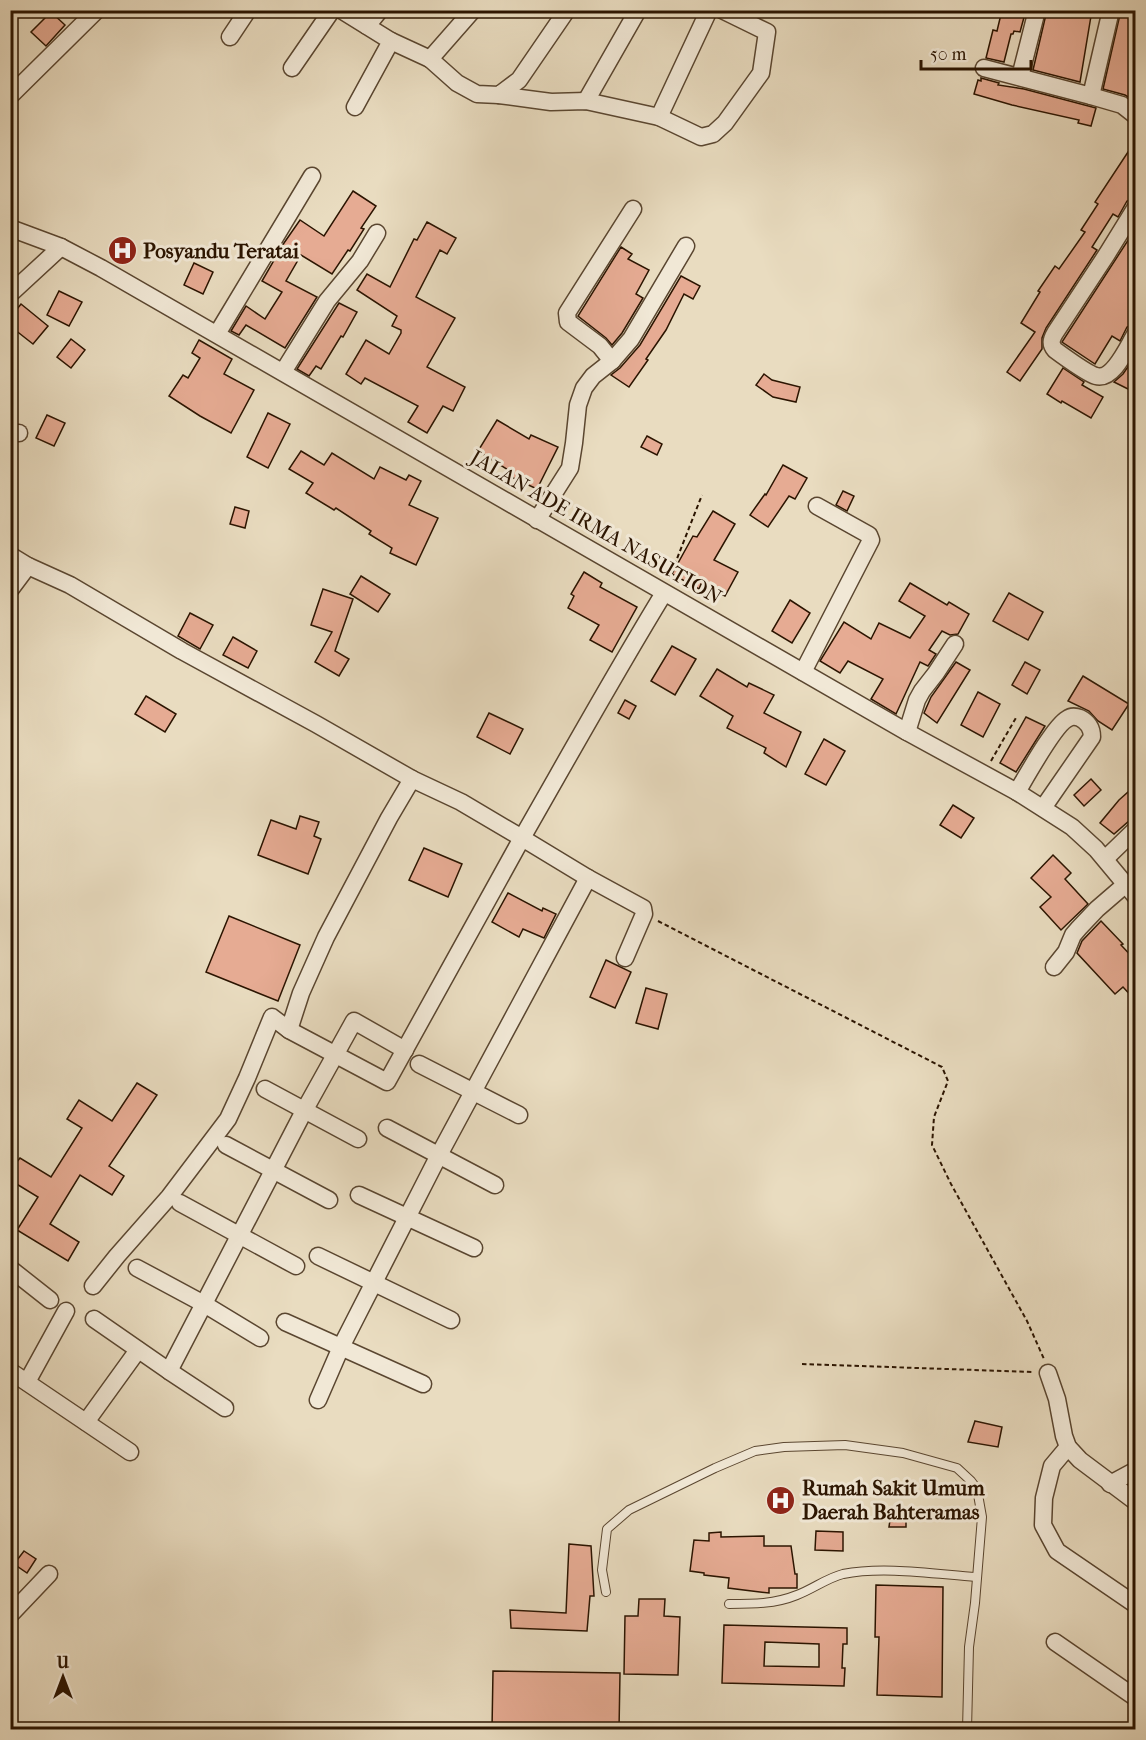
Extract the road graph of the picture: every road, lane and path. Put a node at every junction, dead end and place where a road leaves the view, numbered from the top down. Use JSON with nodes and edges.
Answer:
{"nodes":[{"id":1,"x":98,"y":10,"type":"edge"},
{"id":2,"x":248,"y":10,"type":"edge"},
{"id":3,"x":332,"y":10,"type":"edge"},
{"id":4,"x":341,"y":10,"type":"edge"},
{"id":5,"x":380,"y":10,"type":"edge"},
{"id":6,"x":473,"y":10,"type":"edge"},
{"id":7,"x":567,"y":10,"type":"edge"},
{"id":8,"x":638,"y":10,"type":"edge"},
{"id":9,"x":709,"y":10,"type":"edge"},
{"id":10,"x":722,"y":10,"type":"edge"},
{"id":11,"x":1037,"y":10,"type":"edge"},
{"id":12,"x":1111,"y":10,"type":"edge"},
{"id":13,"x":367,"y":26,"type":"junction"},
{"id":14,"x":230,"y":37,"type":"dead end"},
{"id":15,"x":392,"y":41,"type":"junction"},
{"id":16,"x":430,"y":59,"type":"junction"},
{"id":17,"x":292,"y":68,"type":"dead end"},
{"id":18,"x":984,"y":68,"type":"dead end"},
{"id":19,"x":1020,"y":77,"type":"junction"},
{"id":20,"x":499,"y":95,"type":"junction"},
{"id":21,"x":10,"y":96,"type":"edge"},
{"id":22,"x":1091,"y":96,"type":"junction"},
{"id":23,"x":586,"y":101,"type":"junction"},
{"id":24,"x":355,"y":106,"type":"dead end"},
{"id":25,"x":1135,"y":115,"type":"edge"},
{"id":26,"x":659,"y":117,"type":"junction"},
{"id":27,"x":312,"y":176,"type":"dead end"},
{"id":28,"x":1136,"y":207,"type":"edge"},
{"id":29,"x":633,"y":209,"type":"dead end"},
{"id":30,"x":10,"y":228,"type":"edge"},
{"id":31,"x":377,"y":233,"type":"dead end"},
{"id":32,"x":686,"y":246,"type":"dead end"},
{"id":33,"x":61,"y":247,"type":"junction"},
{"id":34,"x":10,"y":294,"type":"edge"},
{"id":35,"x":1136,"y":333,"type":"edge"},
{"id":36,"x":217,"y":334,"type":"junction"},
{"id":37,"x":612,"y":361,"type":"junction"},
{"id":38,"x":283,"y":372,"type":"junction"},
{"id":39,"x":702,"y":495,"type":"dead end"},
{"id":40,"x":817,"y":506,"type":"dead end"},
{"id":41,"x":537,"y":520,"type":"junction"},
{"id":42,"x":10,"y":555,"type":"edge"},
{"id":43,"x":28,"y":566,"type":"junction"},
{"id":44,"x":10,"y":590,"type":"edge"},
{"id":45,"x":664,"y":592,"type":"junction"},
{"id":46,"x":955,"y":644,"type":"dead end"},
{"id":47,"x":803,"y":672,"type":"junction"},
{"id":48,"x":1017,"y":716,"type":"dead end"},
{"id":49,"x":907,"y":732,"type":"junction"},
{"id":50,"x":984,"y":774,"type":"junction"},
{"id":51,"x":412,"y":779,"type":"junction"},
{"id":52,"x":1017,"y":792,"type":"junction"},
{"id":53,"x":1043,"y":808,"type":"junction"},
{"id":54,"x":1136,"y":829,"type":"edge"},
{"id":55,"x":522,"y":838,"type":"junction"},
{"id":56,"x":1105,"y":859,"type":"junction"},
{"id":57,"x":588,"y":878,"type":"junction"},
{"id":58,"x":1131,"y":891,"type":"edge"},
{"id":59,"x":644,"y":914,"type":"junction"},
{"id":60,"x":625,"y":958,"type":"dead end"},
{"id":61,"x":1054,"y":967,"type":"dead end"},
{"id":62,"x":290,"y":1029,"type":"junction"},
{"id":63,"x":405,"y":1050,"type":"junction"},
{"id":64,"x":335,"y":1053,"type":"junction"},
{"id":65,"x":419,"y":1064,"type":"dead end"},
{"id":66,"x":266,"y":1089,"type":"dead end"},
{"id":67,"x":474,"y":1091,"type":"junction"},
{"id":68,"x":304,"y":1111,"type":"junction"},
{"id":69,"x":519,"y":1115,"type":"dead end"},
{"id":70,"x":387,"y":1128,"type":"dead end"},
{"id":71,"x":358,"y":1139,"type":"dead end"},
{"id":72,"x":226,"y":1145,"type":"dead end"},
{"id":73,"x":439,"y":1155,"type":"junction"},
{"id":74,"x":273,"y":1170,"type":"junction"},
{"id":75,"x":495,"y":1185,"type":"dead end"},
{"id":76,"x":359,"y":1195,"type":"dead end"},
{"id":77,"x":329,"y":1200,"type":"dead end"},
{"id":78,"x":180,"y":1203,"type":"dead end"},
{"id":79,"x":406,"y":1218,"type":"junction"},
{"id":80,"x":240,"y":1235,"type":"junction"},
{"id":81,"x":474,"y":1248,"type":"dead end"},
{"id":82,"x":318,"y":1256,"type":"dead end"},
{"id":83,"x":296,"y":1266,"type":"dead end"},
{"id":84,"x":137,"y":1268,"type":"dead end"},
{"id":85,"x":10,"y":1272,"type":"edge"},
{"id":86,"x":374,"y":1281,"type":"junction"},
{"id":87,"x":93,"y":1287,"type":"dead end"},
{"id":88,"x":50,"y":1300,"type":"dead end"},
{"id":89,"x":204,"y":1304,"type":"junction"},
{"id":90,"x":66,"y":1311,"type":"dead end"},
{"id":91,"x":94,"y":1319,"type":"dead end"},
{"id":92,"x":451,"y":1320,"type":"dead end"},
{"id":93,"x":285,"y":1322,"type":"dead end"},
{"id":94,"x":260,"y":1338,"type":"dead end"},
{"id":95,"x":340,"y":1347,"type":"junction"},
{"id":96,"x":138,"y":1350,"type":"junction"},
{"id":97,"x":802,"y":1364,"type":"dead end"},
{"id":98,"x":10,"y":1371,"type":"edge"},
{"id":99,"x":169,"y":1371,"type":"junction"},
{"id":100,"x":1048,"y":1373,"type":"junction"},
{"id":101,"x":27,"y":1382,"type":"junction"},
{"id":102,"x":423,"y":1384,"type":"dead end"},
{"id":103,"x":318,"y":1400,"type":"dead end"},
{"id":104,"x":225,"y":1408,"type":"dead end"},
{"id":105,"x":86,"y":1422,"type":"junction"},
{"id":106,"x":1068,"y":1447,"type":"junction"},
{"id":107,"x":130,"y":1452,"type":"dead end"},
{"id":108,"x":1136,"y":1470,"type":"edge"},
{"id":109,"x":1110,"y":1484,"type":"junction"},
{"id":110,"x":1136,"y":1502,"type":"edge"},
{"id":111,"x":49,"y":1574,"type":"dead end"},
{"id":112,"x":976,"y":1576,"type":"junction"},
{"id":113,"x":606,"y":1592,"type":"dead end"},
{"id":114,"x":729,"y":1604,"type":"dead end"},
{"id":115,"x":1136,"y":1605,"type":"edge"},
{"id":116,"x":10,"y":1615,"type":"edge"},
{"id":117,"x":1055,"y":1642,"type":"dead end"},
{"id":118,"x":1136,"y":1698,"type":"edge"},
{"id":119,"x":967,"y":1730,"type":"edge"}],
"edges":[{"from":1,"to":21,"type":"street"},
{"from":2,"to":14,"type":"street"},
{"from":3,"to":17,"type":"street"},
{"from":4,"to":13,"type":"street"},
{"from":5,"to":13,"type":"street"},
{"from":6,"to":16,"type":"street"},
{"from":7,"to":20,"type":"street"},
{"from":8,"to":23,"type":"street"},
{"from":9,"to":26,"type":"street"},
{"from":10,"to":26,"type":"street"},
{"from":11,"to":19,"type":"street"},
{"from":12,"to":22,"type":"street"},
{"from":13,"to":15,"type":"street"},
{"from":15,"to":16,"type":"street"},
{"from":15,"to":24,"type":"street"},
{"from":16,"to":20,"type":"street"},
{"from":18,"to":19,"type":"street"},
{"from":19,"to":22,"type":"street"},
{"from":20,"to":23,"type":"street"},
{"from":22,"to":25,"type":"street"},
{"from":23,"to":26,"type":"street"},
{"from":27,"to":36,"type":"street"},
{"from":28,"to":35,"type":"street"},
{"from":29,"to":37,"type":"street"},
{"from":30,"to":33,"type":"street","name":"JALAN ADE IRMA NASUTION"},
{"from":31,"to":38,"type":"street"},
{"from":32,"to":37,"type":"street"},
{"from":33,"to":34,"type":"street"},
{"from":33,"to":36,"type":"street","name":"JALAN ADE IRMA NASUTION"},
{"from":36,"to":38,"type":"street","name":"JALAN ADE IRMA NASUTION"},
{"from":37,"to":41,"type":"street"},
{"from":38,"to":41,"type":"street","name":"JALAN ADE IRMA NASUTION"},
{"from":39,"to":45,"type":"path"},
{"from":40,"to":47,"type":"street"},
{"from":41,"to":45,"type":"street","name":"JALAN ADE IRMA NASUTION"},
{"from":42,"to":43,"type":"street"},
{"from":43,"to":44,"type":"street"},
{"from":43,"to":51,"type":"street"},
{"from":45,"to":47,"type":"street","name":"JALAN ADE IRMA NASUTION"},
{"from":45,"to":55,"type":"street"},
{"from":46,"to":49,"type":"street"},
{"from":47,"to":49,"type":"street","name":"JALAN ADE IRMA NASUTION"},
{"from":48,"to":50,"type":"path"},
{"from":49,"to":50,"type":"street","name":"JALAN ADE IRMA NASUTION"},
{"from":50,"to":52,"type":"street","name":"JALAN ADE IRMA NASUTION"},
{"from":51,"to":55,"type":"street"},
{"from":51,"to":62,"type":"street"},
{"from":52,"to":53,"type":"street","name":"JALAN ADE IRMA NASUTION"},
{"from":52,"to":53,"type":"street"},
{"from":53,"to":56,"type":"street","name":"JALAN ADE IRMA NASUTION"},
{"from":54,"to":56,"type":"street"},
{"from":55,"to":57,"type":"street"},
{"from":55,"to":63,"type":"street"},
{"from":56,"to":58,"type":"street","name":"JALAN ADE IRMA NASUTION"},
{"from":57,"to":59,"type":"street"},
{"from":57,"to":67,"type":"street"},
{"from":58,"to":61,"type":"street"},
{"from":59,"to":60,"type":"street"},
{"from":59,"to":100,"type":"path"},
{"from":62,"to":64,"type":"street"},
{"from":62,"to":87,"type":"street"},
{"from":63,"to":64,"type":"street"},
{"from":63,"to":64,"type":"street"},
{"from":64,"to":68,"type":"street"},
{"from":65,"to":67,"type":"street"},
{"from":66,"to":68,"type":"street"},
{"from":67,"to":69,"type":"street"},
{"from":67,"to":73,"type":"street"},
{"from":68,"to":71,"type":"street"},
{"from":68,"to":74,"type":"street"},
{"from":70,"to":73,"type":"street"},
{"from":72,"to":74,"type":"street"},
{"from":73,"to":75,"type":"street"},
{"from":73,"to":79,"type":"street"},
{"from":74,"to":77,"type":"street"},
{"from":74,"to":80,"type":"street"},
{"from":76,"to":79,"type":"street"},
{"from":78,"to":80,"type":"street"},
{"from":79,"to":81,"type":"street"},
{"from":79,"to":86,"type":"street"},
{"from":80,"to":83,"type":"street"},
{"from":80,"to":89,"type":"street"},
{"from":82,"to":86,"type":"street"},
{"from":84,"to":89,"type":"street"},
{"from":85,"to":88,"type":"street"},
{"from":86,"to":92,"type":"street"},
{"from":86,"to":95,"type":"street"},
{"from":89,"to":94,"type":"street"},
{"from":89,"to":99,"type":"street"},
{"from":90,"to":101,"type":"street"},
{"from":91,"to":96,"type":"street"},
{"from":93,"to":95,"type":"street"},
{"from":95,"to":102,"type":"street"},
{"from":95,"to":103,"type":"street"},
{"from":96,"to":99,"type":"street"},
{"from":96,"to":105,"type":"street"},
{"from":97,"to":100,"type":"path"},
{"from":98,"to":101,"type":"street"},
{"from":99,"to":104,"type":"street"},
{"from":100,"to":106,"type":"street"},
{"from":101,"to":105,"type":"street"},
{"from":105,"to":107,"type":"street"},
{"from":106,"to":109,"type":"street"},
{"from":106,"to":115,"type":"street"},
{"from":108,"to":109,"type":"street"},
{"from":109,"to":110,"type":"street"},
{"from":111,"to":116,"type":"street"},
{"from":112,"to":113,"type":"lane"},
{"from":112,"to":114,"type":"lane"},
{"from":112,"to":119,"type":"lane"},
{"from":117,"to":118,"type":"street"}]}
